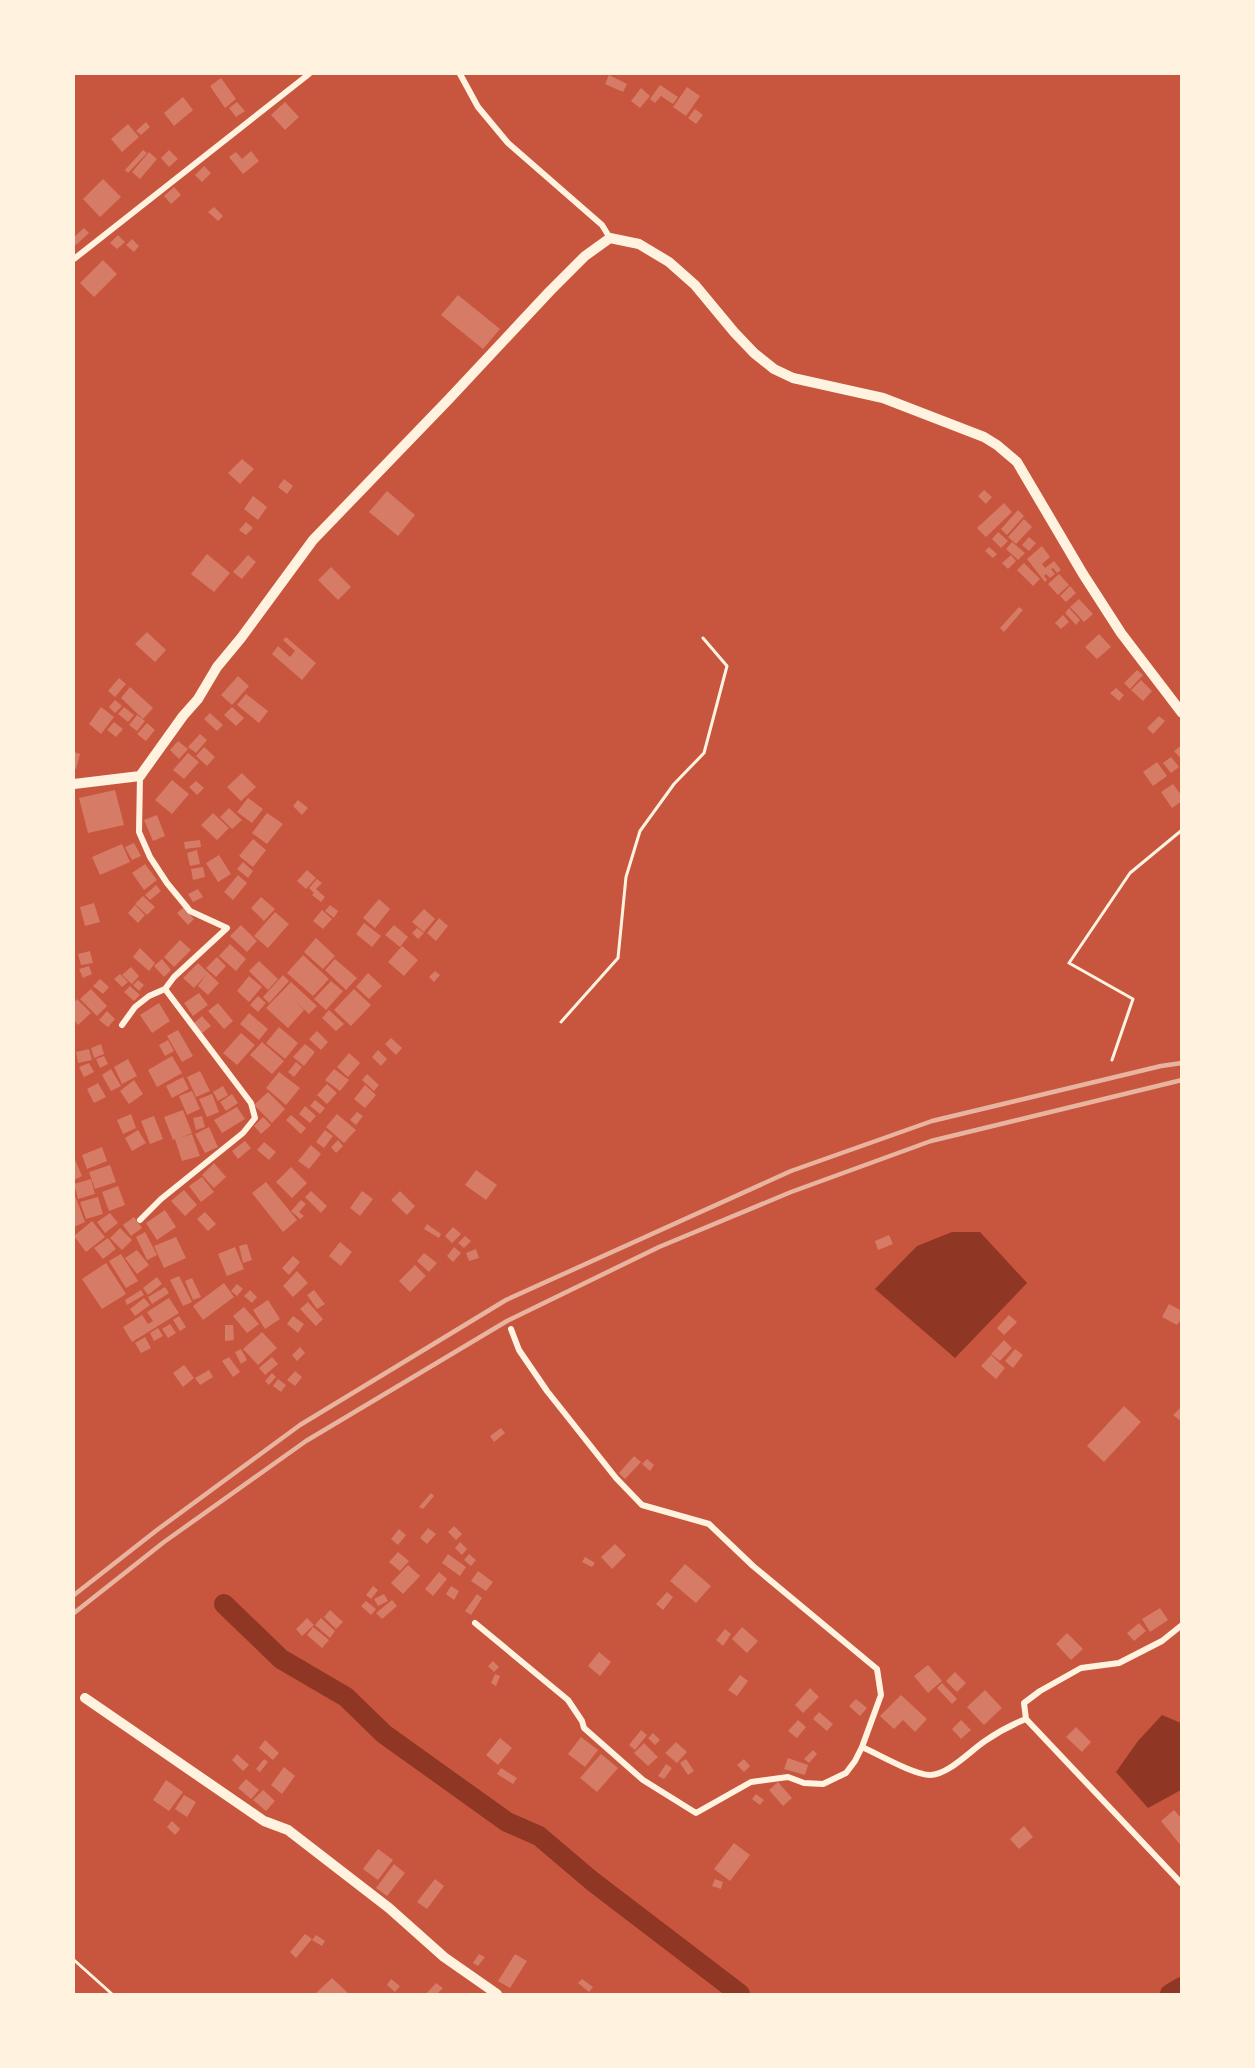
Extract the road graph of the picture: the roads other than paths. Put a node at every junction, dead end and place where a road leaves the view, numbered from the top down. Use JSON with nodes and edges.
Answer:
{"nodes":[{"id":1,"x":309,"y":74,"type":"edge"},
{"id":2,"x":460,"y":74,"type":"edge"},
{"id":3,"x":610,"y":238,"type":"junction"},
{"id":4,"x":74,"y":259,"type":"edge"},
{"id":5,"x":1182,"y":713,"type":"edge"},
{"id":6,"x":140,"y":776,"type":"junction"},
{"id":7,"x":74,"y":784,"type":"edge"},
{"id":8,"x":165,"y":989,"type":"junction"},
{"id":9,"x":122,"y":1025,"type":"dead end"},
{"id":10,"x":140,"y":1220,"type":"dead end"},
{"id":11,"x":512,"y":1329,"type":"dead end"},
{"id":12,"x":475,"y":1623,"type":"dead end"},
{"id":13,"x":1182,"y":1625,"type":"edge"},
{"id":14,"x":85,"y":1698,"type":"dead end"},
{"id":15,"x":1026,"y":1719,"type":"junction"},
{"id":16,"x":862,"y":1747,"type":"junction"},
{"id":17,"x":1182,"y":1884,"type":"edge"},
{"id":18,"x":497,"y":1995,"type":"edge"}],
"edges":[{"from":1,"to":4,"type":"street"},
{"from":2,"to":3,"type":"street"},
{"from":3,"to":5,"type":"street"},
{"from":3,"to":6,"type":"street"},
{"from":6,"to":7,"type":"street"},
{"from":6,"to":8,"type":"street"},
{"from":8,"to":9,"type":"street"},
{"from":8,"to":10,"type":"street"},
{"from":11,"to":16,"type":"street"},
{"from":12,"to":16,"type":"street"},
{"from":13,"to":15,"type":"street"},
{"from":14,"to":18,"type":"street"},
{"from":15,"to":16,"type":"street"},
{"from":15,"to":17,"type":"street"}]}
